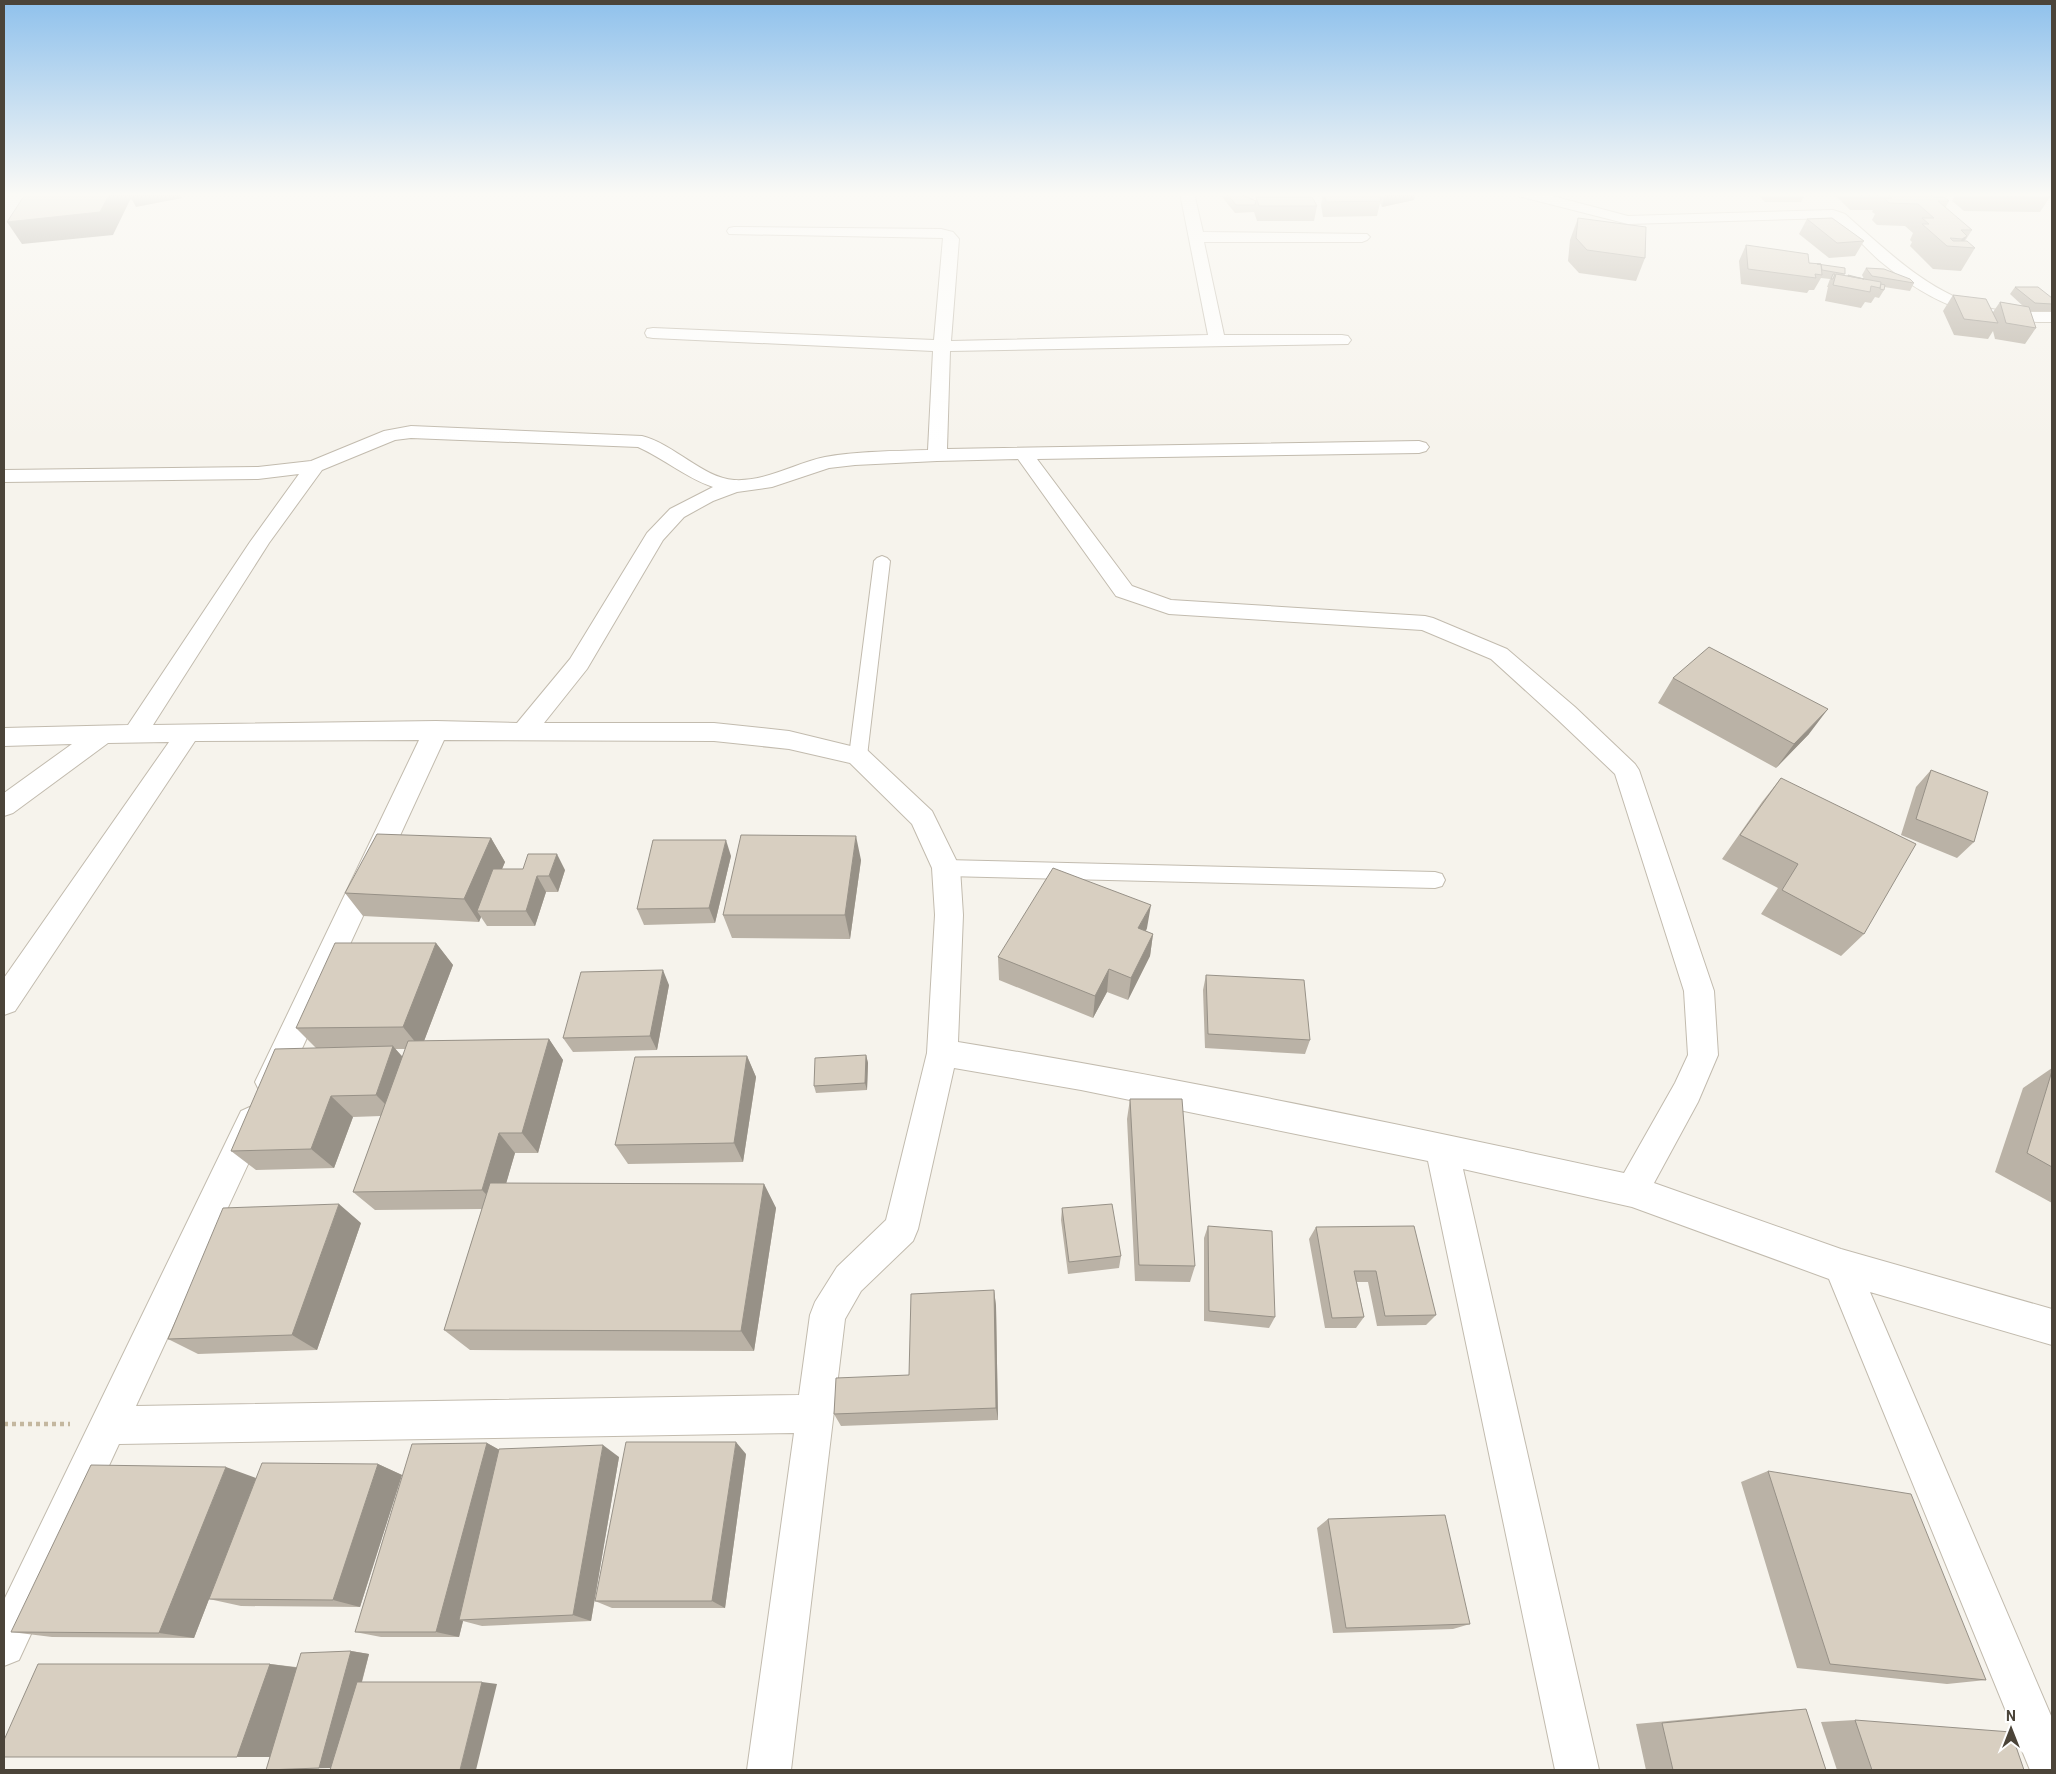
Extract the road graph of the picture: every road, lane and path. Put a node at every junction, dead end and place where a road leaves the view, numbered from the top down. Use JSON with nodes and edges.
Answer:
{"nodes":[{"id":1,"x":948,"y":276,"type":"edge"},
{"id":2,"x":1204,"y":276,"type":"edge"},
{"id":3,"x":1910,"y":276,"type":"edge"},
{"id":4,"x":2052,"y":317,"type":"edge"},
{"id":5,"x":652,"y":333,"type":"dead end"},
{"id":6,"x":1217,"y":340,"type":"junction"},
{"id":7,"x":1342,"y":340,"type":"dead end"},
{"id":8,"x":942,"y":346,"type":"junction"},
{"id":9,"x":1419,"y":447,"type":"dead end"},
{"id":10,"x":1023,"y":453,"type":"junction"},
{"id":11,"x":937,"y":455,"type":"junction"},
{"id":12,"x":315,"y":466,"type":"junction"},
{"id":13,"x":4,"y":476,"type":"edge"},
{"id":14,"x":733,"y":486,"type":"junction"},
{"id":15,"x":882,"y":561,"type":"dead end"},
{"id":16,"x":436,"y":730,"type":"junction"},
{"id":17,"x":524,"y":731,"type":"junction"},
{"id":18,"x":189,"y":732,"type":"junction"},
{"id":19,"x":135,"y":733,"type":"junction"},
{"id":20,"x":104,"y":734,"type":"junction"},
{"id":21,"x":4,"y":737,"type":"edge"},
{"id":22,"x":858,"y":756,"type":"junction"},
{"id":23,"x":4,"y":806,"type":"edge"},
{"id":24,"x":946,"y":868,"type":"junction"},
{"id":25,"x":1435,"y":880,"type":"dead end"},
{"id":26,"x":4,"y":1002,"type":"edge"},
{"id":27,"x":942,"y":1053,"type":"junction"},
{"id":28,"x":1442,"y":1149,"type":"junction"},
{"id":29,"x":1632,"y":1191,"type":"junction"},
{"id":30,"x":1841,"y":1266,"type":"junction"},
{"id":31,"x":2052,"y":1327,"type":"edge"},
{"id":32,"x":814,"y":1414,"type":"junction"},
{"id":33,"x":4,"y":1424,"type":"edge"},
{"id":34,"x":109,"y":1424,"type":"junction"},
{"id":35,"x":4,"y":1645,"type":"edge"},
{"id":36,"x":769,"y":1770,"type":"edge"},
{"id":37,"x":1577,"y":1770,"type":"edge"},
{"id":38,"x":2052,"y":1770,"type":"edge"}],
"edges":[{"from":1,"to":8,"type":"street"},
{"from":2,"to":6,"type":"street"},
{"from":3,"to":4,"type":"street"},
{"from":5,"to":8,"type":"street"},
{"from":6,"to":7,"type":"street"},
{"from":6,"to":8,"type":"street"},
{"from":8,"to":11,"type":"street"},
{"from":9,"to":10,"type":"street"},
{"from":10,"to":11,"type":"street"},
{"from":10,"to":29,"type":"street"},
{"from":11,"to":14,"type":"street"},
{"from":12,"to":13,"type":"street"},
{"from":12,"to":14,"type":"street"},
{"from":12,"to":19,"type":"street"},
{"from":14,"to":17,"type":"street"},
{"from":15,"to":22,"type":"lane"},
{"from":16,"to":17,"type":"street"},
{"from":16,"to":18,"type":"street"},
{"from":16,"to":34,"type":"street"},
{"from":17,"to":22,"type":"street"},
{"from":18,"to":19,"type":"street"},
{"from":18,"to":26,"type":"street"},
{"from":19,"to":20,"type":"street"},
{"from":20,"to":21,"type":"street"},
{"from":20,"to":23,"type":"street"},
{"from":22,"to":24,"type":"street"},
{"from":24,"to":25,"type":"lane"},
{"from":24,"to":27,"type":"street"},
{"from":27,"to":28,"type":"street"},
{"from":27,"to":32,"type":"street"},
{"from":28,"to":29,"type":"street"},
{"from":28,"to":37,"type":"street"},
{"from":29,"to":30,"type":"street"},
{"from":30,"to":31,"type":"street"},
{"from":30,"to":38,"type":"street"},
{"from":32,"to":34,"type":"street"},
{"from":32,"to":36,"type":"street"},
{"from":33,"to":34,"type":"path"},
{"from":34,"to":35,"type":"street"}]}
